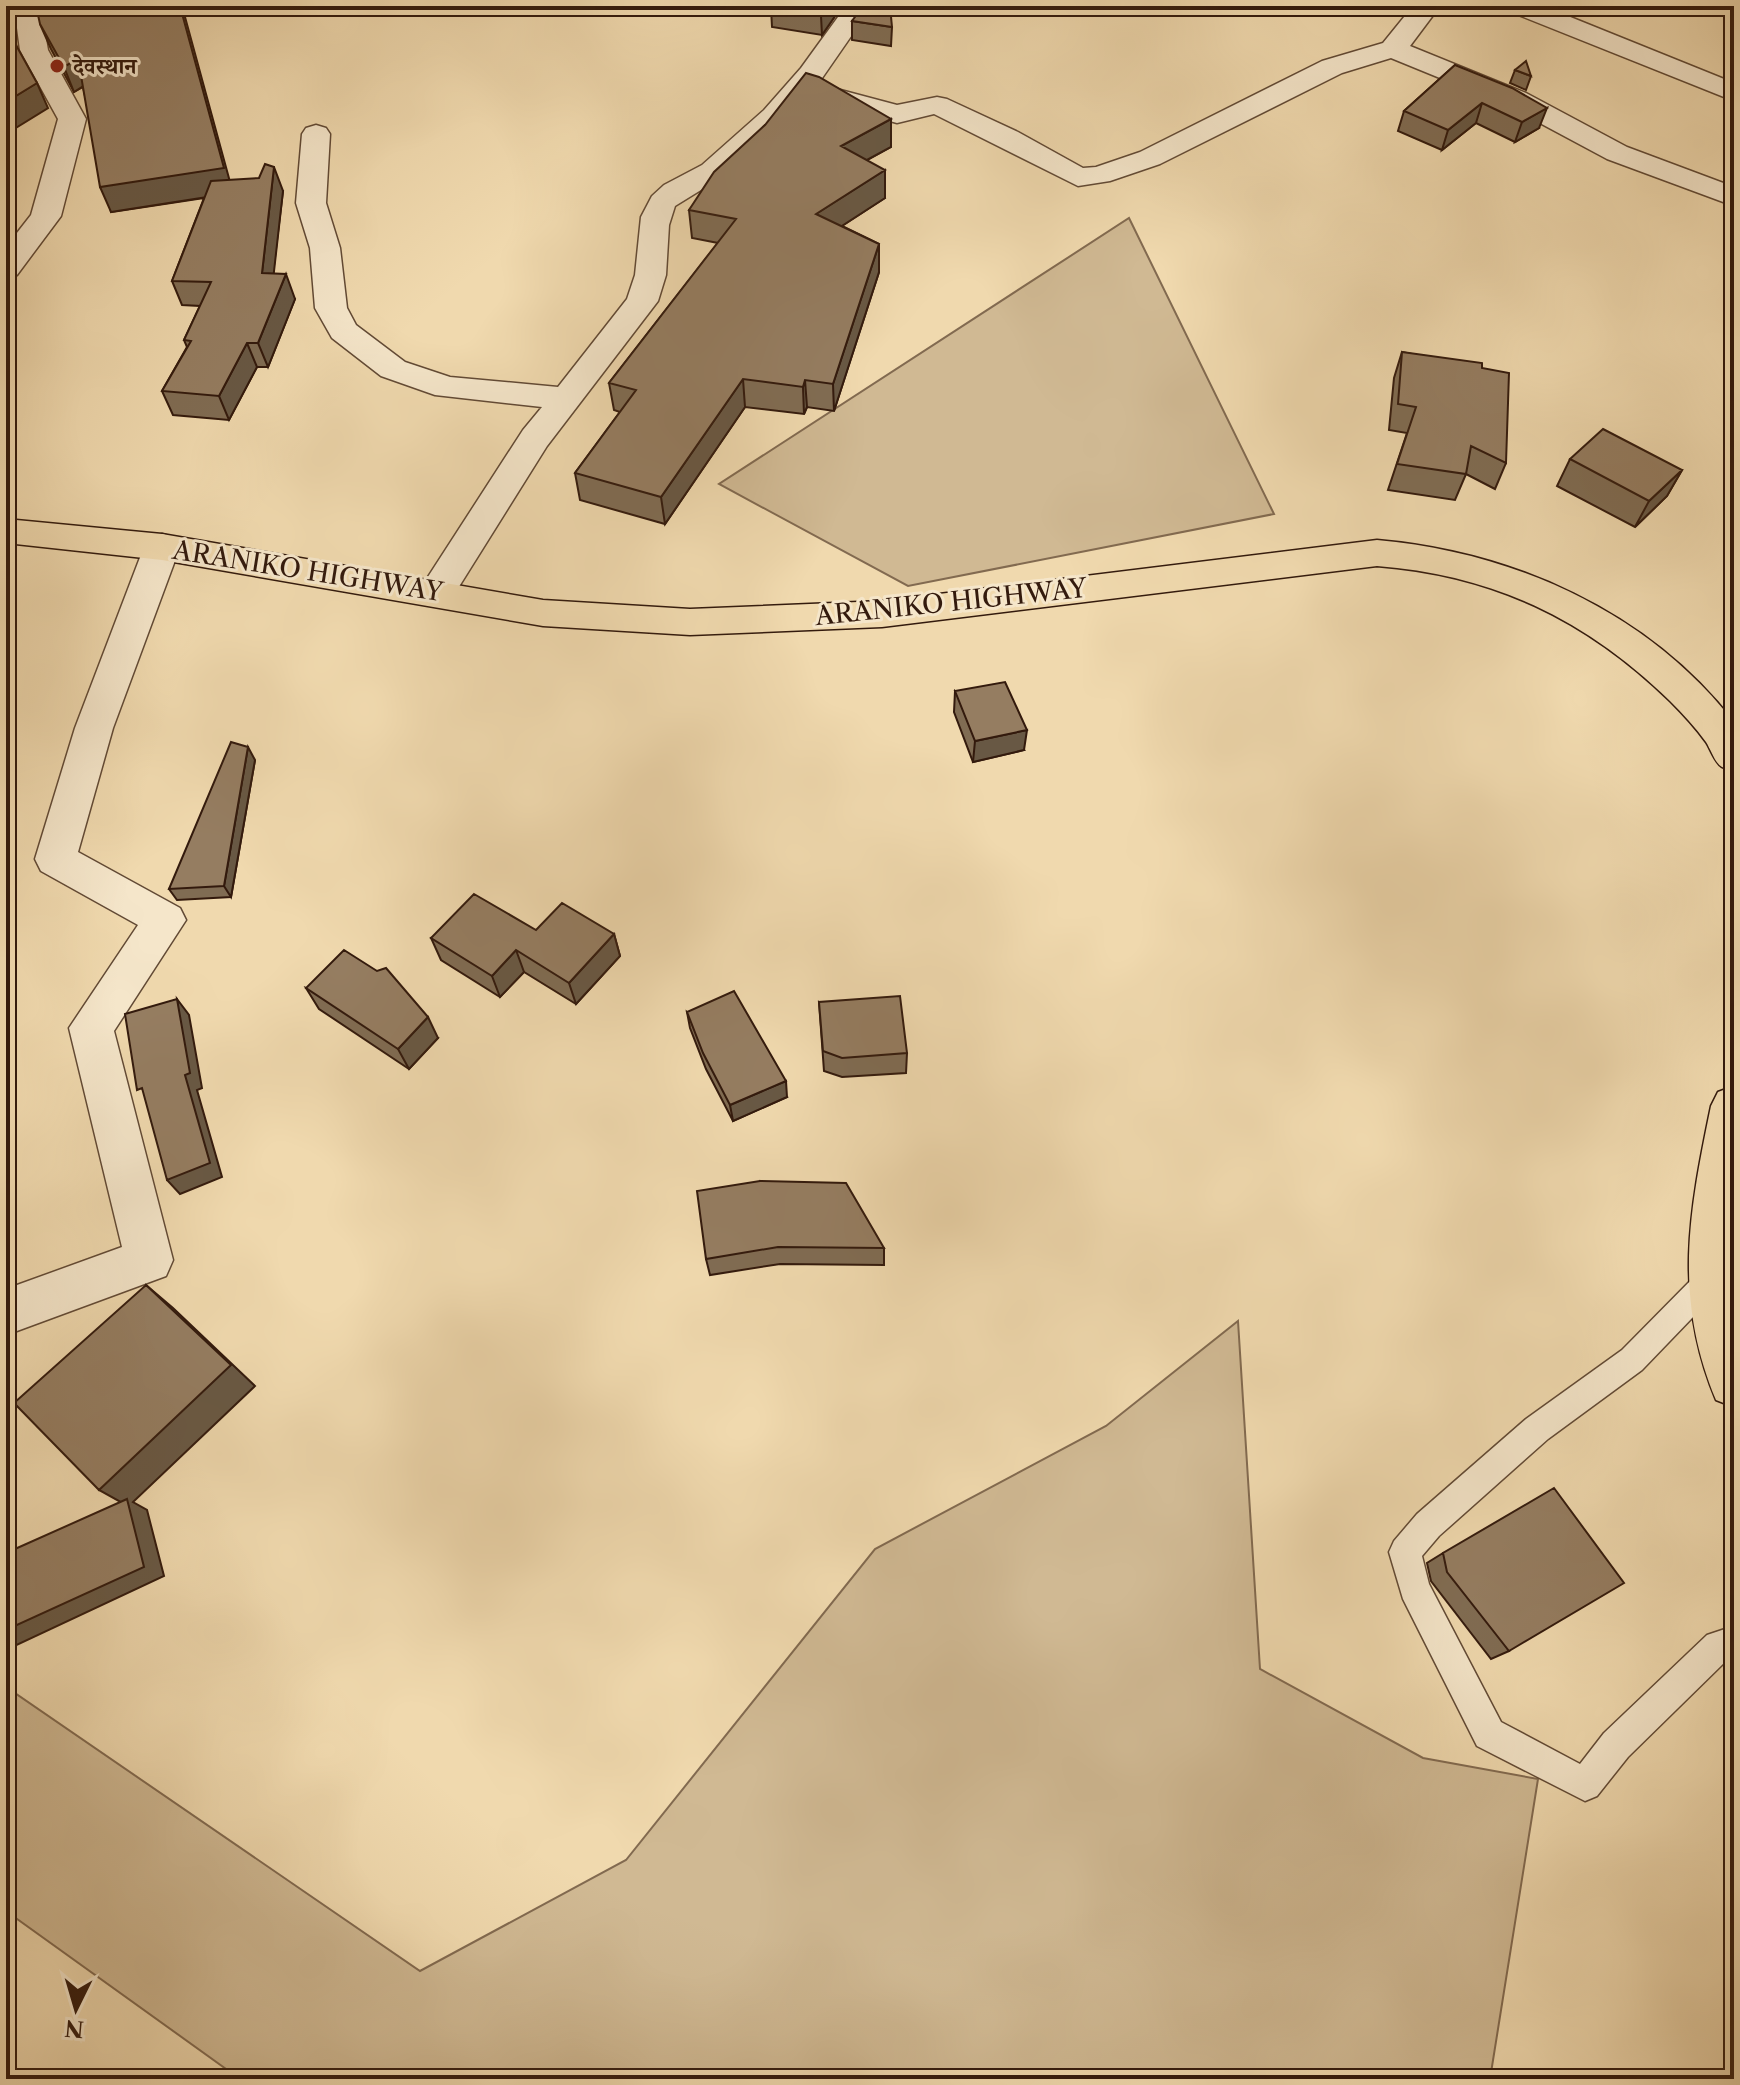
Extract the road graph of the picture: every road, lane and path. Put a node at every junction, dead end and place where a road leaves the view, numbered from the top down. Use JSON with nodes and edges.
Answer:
{"nodes":[{"id":1,"x":27,"y":6,"type":"edge"},
{"id":2,"x":859,"y":6,"type":"edge"},
{"id":3,"x":1427,"y":6,"type":"edge"},
{"id":4,"x":1520,"y":6,"type":"edge"},
{"id":5,"x":1393,"y":49,"type":"junction"},
{"id":6,"x":798,"y":87,"type":"junction"},
{"id":7,"x":1734,"y":93,"type":"edge"},
{"id":8,"x":316,"y":134,"type":"dead end"},
{"id":9,"x":1734,"y":197,"type":"edge"},
{"id":10,"x":7,"y":265,"type":"edge"},
{"id":11,"x":564,"y":398,"type":"junction"},
{"id":12,"x":6,"y":531,"type":"edge"},
{"id":13,"x":162,"y":547,"type":"junction"},
{"id":14,"x":437,"y":592,"type":"junction"},
{"id":15,"x":1734,"y":756,"type":"edge"},
{"id":16,"x":1734,"y":1106,"type":"edge"},
{"id":17,"x":1709,"y":1281,"type":"junction"},
{"id":18,"x":6,"y":1312,"type":"edge"},
{"id":19,"x":1734,"y":1383,"type":"edge"},
{"id":20,"x":1729,"y":1649,"type":"edge"}],
"edges":[{"from":1,"to":10,"type":"street"},
{"from":2,"to":6,"type":"street"},
{"from":3,"to":5,"type":"street"},
{"from":4,"to":7,"type":"street"},
{"from":5,"to":6,"type":"street"},
{"from":5,"to":9,"type":"street"},
{"from":6,"to":11,"type":"street"},
{"from":8,"to":11,"type":"street"},
{"from":11,"to":14,"type":"street"},
{"from":12,"to":13,"type":"highway","name":"ARANIKO HIGHWAY"},
{"from":13,"to":14,"type":"highway","name":"ARANIKO HIGHWAY"},
{"from":13,"to":18,"type":"street"},
{"from":14,"to":15,"type":"highway","name":"ARANIKO HIGHWAY"},
{"from":16,"to":17,"type":"highway"},
{"from":17,"to":19,"type":"highway"},
{"from":17,"to":20,"type":"lane"}]}
